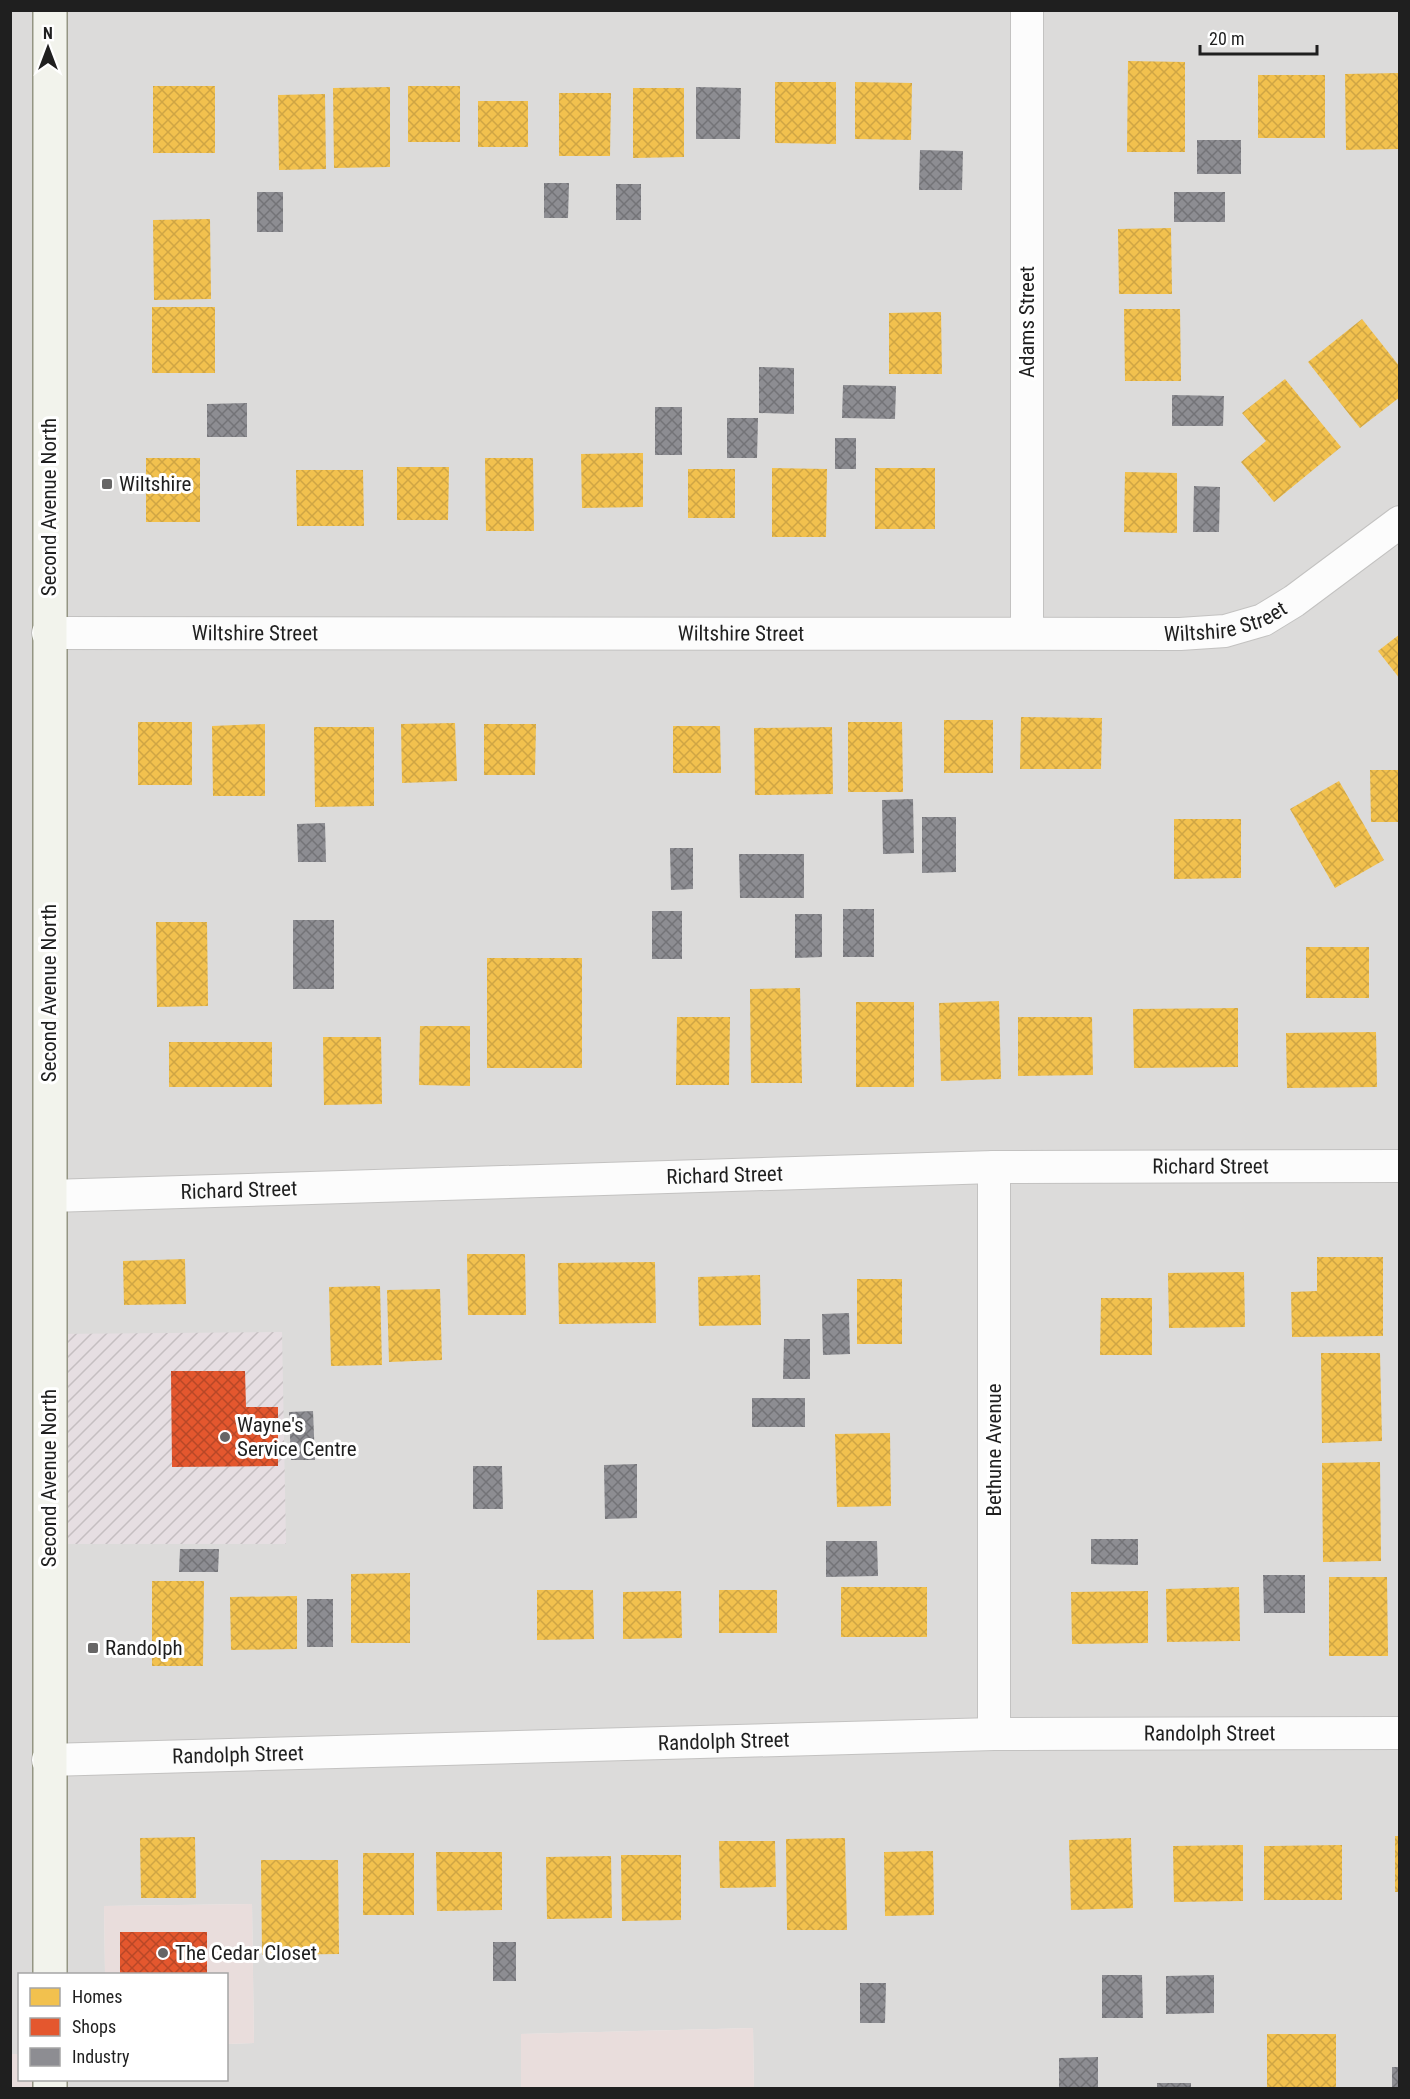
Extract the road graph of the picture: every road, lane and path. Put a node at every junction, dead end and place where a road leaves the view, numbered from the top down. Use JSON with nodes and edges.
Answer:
{"nodes":[{"id":1,"x":50,"y":10,"type":"edge"},
{"id":2,"x":1027,"y":10,"type":"edge"},
{"id":3,"x":1400,"y":522,"type":"edge"},
{"id":4,"x":48,"y":633,"type":"junction"},
{"id":5,"x":1028,"y":633,"type":"junction"},
{"id":6,"x":1400,"y":1166,"type":"edge"},
{"id":7,"x":994,"y":1167,"type":"junction"},
{"id":8,"x":50,"y":1196,"type":"junction"},
{"id":9,"x":1400,"y":1733,"type":"edge"},
{"id":10,"x":994,"y":1734,"type":"junction"},
{"id":11,"x":48,"y":1760,"type":"junction"},
{"id":12,"x":50,"y":1973,"type":"edge"}],
"edges":[{"from":1,"to":4,"type":"main road","name":"Second Avenue North"},
{"from":2,"to":5,"type":"street","name":"Adams Street"},
{"from":3,"to":5,"type":"street","name":"Wiltshire Street"},
{"from":4,"to":5,"type":"street","name":"Wiltshire Street"},
{"from":4,"to":8,"type":"main road","name":"Second Avenue North"},
{"from":6,"to":7,"type":"street","name":"Richard Street"},
{"from":7,"to":8,"type":"street","name":"Richard Street"},
{"from":7,"to":10,"type":"street","name":"Bethune Avenue"},
{"from":8,"to":11,"type":"main road","name":"Second Avenue North"},
{"from":9,"to":10,"type":"street","name":"Randolph Street"},
{"from":10,"to":11,"type":"street","name":"Randolph Street"},
{"from":11,"to":12,"type":"main road","name":"Second Avenue North"}]}
